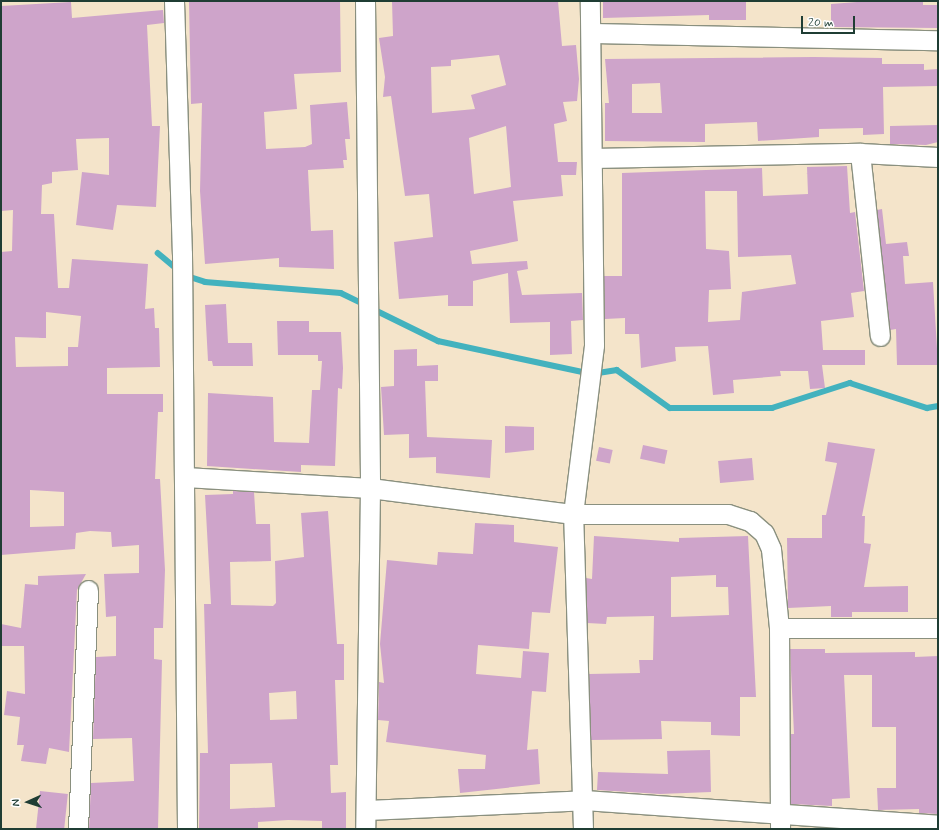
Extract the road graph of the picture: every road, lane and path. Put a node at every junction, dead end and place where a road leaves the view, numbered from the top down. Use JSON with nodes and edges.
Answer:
{"nodes":[{"id":1,"x":174,"y":1,"type":"edge"},
{"id":2,"x":365,"y":1,"type":"edge"},
{"id":3,"x":590,"y":1,"type":"edge"},
{"id":4,"x":591,"y":33,"type":"junction"},
{"id":5,"x":938,"y":40,"type":"edge"},
{"id":6,"x":860,"y":153,"type":"junction"},
{"id":7,"x":938,"y":157,"type":"edge"},
{"id":8,"x":592,"y":158,"type":"junction"},
{"id":9,"x":880,"y":336,"type":"dead end"},
{"id":10,"x":185,"y":477,"type":"junction"},
{"id":11,"x":370,"y":488,"type":"junction"},
{"id":12,"x":573,"y":514,"type":"junction"},
{"id":13,"x":88,"y":590,"type":"dead end"},
{"id":14,"x":779,"y":628,"type":"junction"},
{"id":15,"x":938,"y":628,"type":"edge"},
{"id":16,"x":584,"y":800,"type":"junction"},
{"id":17,"x":366,"y":810,"type":"junction"},
{"id":18,"x":780,"y":822,"type":"edge"},
{"id":19,"x":938,"y":825,"type":"edge"},
{"id":20,"x":78,"y":829,"type":"edge"},
{"id":21,"x":187,"y":829,"type":"edge"},
{"id":22,"x":365,"y":829,"type":"edge"},
{"id":23,"x":583,"y":829,"type":"edge"}],
"edges":[{"from":1,"to":10,"type":"street"},
{"from":2,"to":11,"type":"street"},
{"from":3,"to":4,"type":"street"},
{"from":4,"to":5,"type":"street"},
{"from":4,"to":8,"type":"street"},
{"from":6,"to":7,"type":"street"},
{"from":6,"to":8,"type":"street"},
{"from":6,"to":9,"type":"street"},
{"from":8,"to":12,"type":"street"},
{"from":10,"to":11,"type":"street"},
{"from":10,"to":21,"type":"street"},
{"from":11,"to":12,"type":"street"},
{"from":11,"to":17,"type":"street"},
{"from":12,"to":14,"type":"street"},
{"from":12,"to":16,"type":"street"},
{"from":13,"to":20,"type":"street"},
{"from":14,"to":15,"type":"street"},
{"from":14,"to":18,"type":"street"},
{"from":16,"to":17,"type":"street"},
{"from":16,"to":18,"type":"street"},
{"from":16,"to":23,"type":"street"},
{"from":17,"to":22,"type":"street"},
{"from":18,"to":19,"type":"street"}]}
